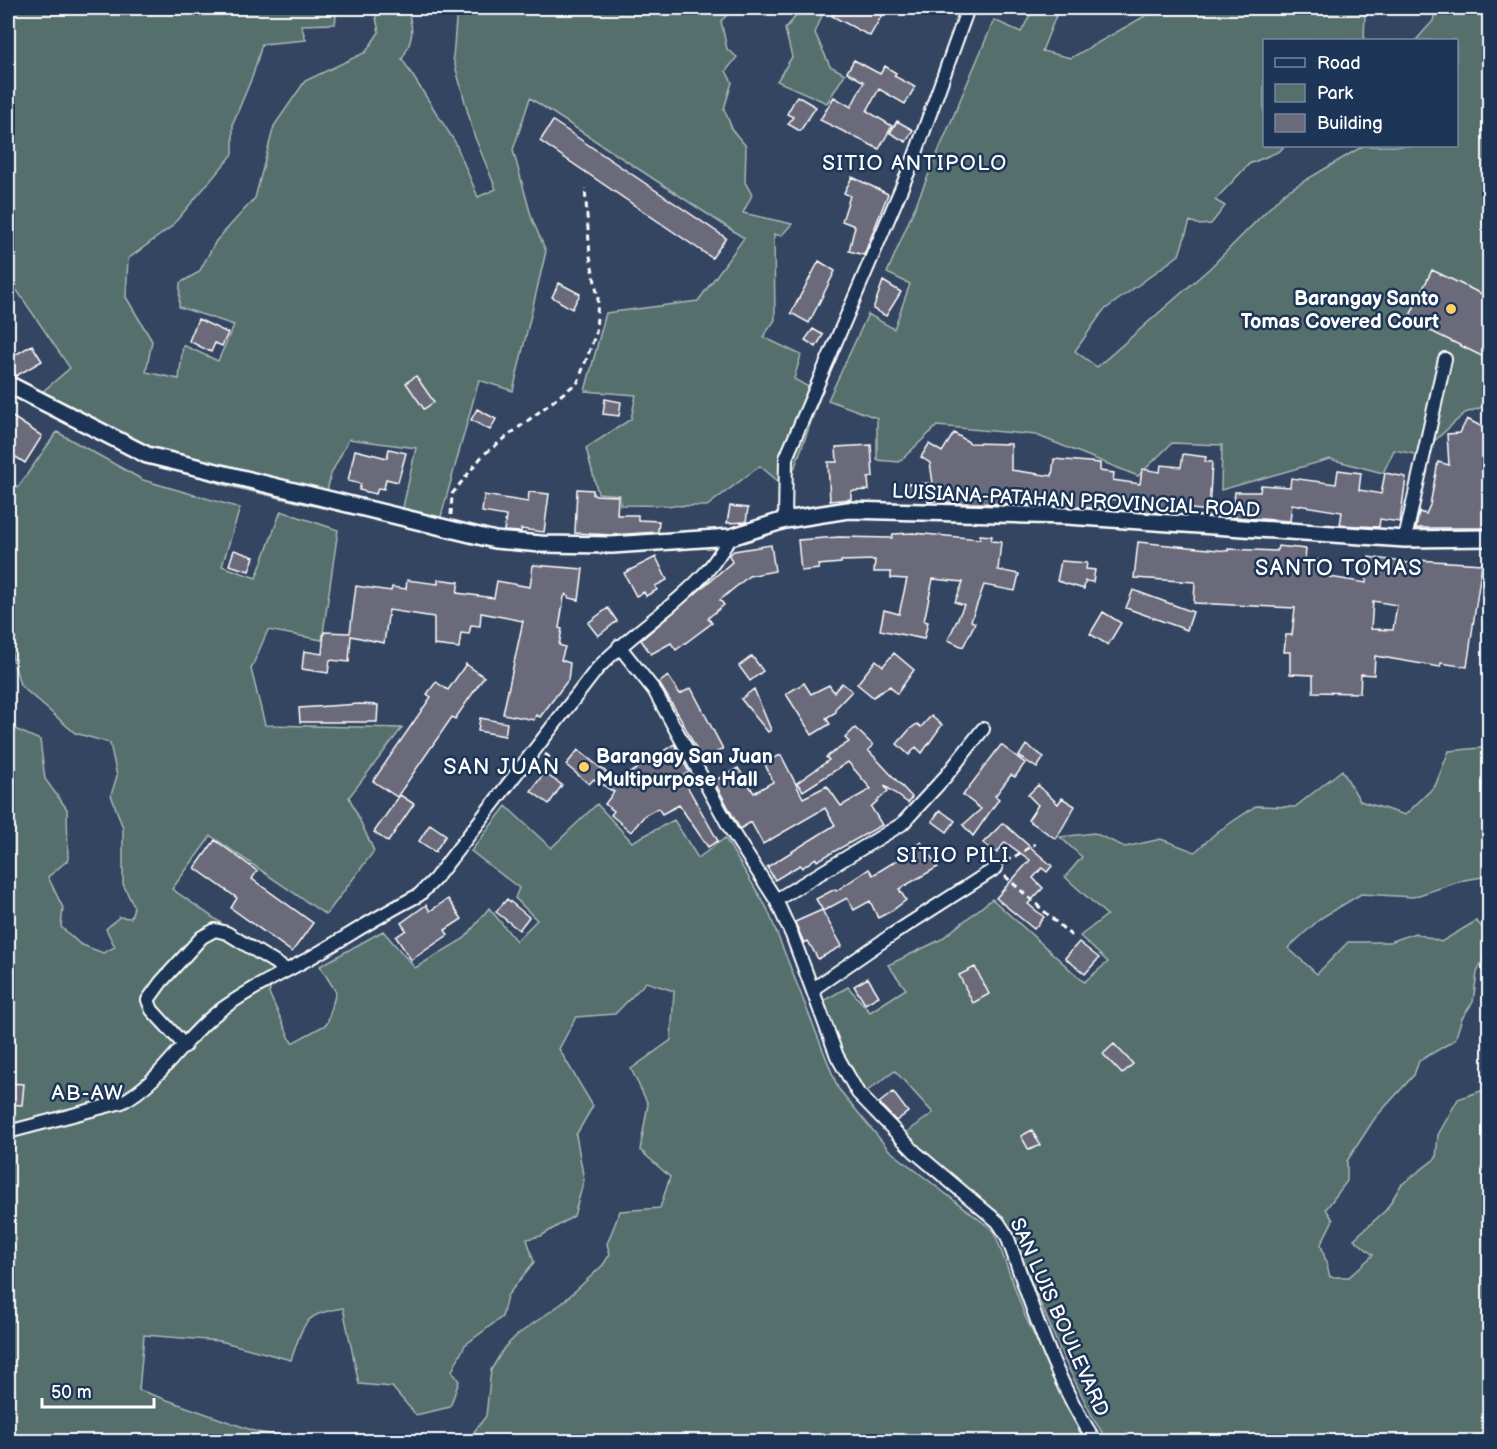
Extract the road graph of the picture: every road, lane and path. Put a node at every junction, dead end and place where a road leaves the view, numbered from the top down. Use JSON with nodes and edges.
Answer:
{"nodes":[{"id":1,"x":968,"y":8,"type":"edge"},
{"id":2,"x":585,"y":188,"type":"dead end"},
{"id":3,"x":1445,"y":359,"type":"dead end"},
{"id":4,"x":8,"y":384,"type":"edge"},
{"id":5,"x":785,"y":520,"type":"junction"},
{"id":6,"x":450,"y":529,"type":"junction"},
{"id":7,"x":731,"y":537,"type":"junction"},
{"id":8,"x":1490,"y":538,"type":"edge"},
{"id":9,"x":1405,"y":539,"type":"junction"},
{"id":10,"x":619,"y":646,"type":"junction"},
{"id":11,"x":983,"y":729,"type":"dead end"},
{"id":12,"x":1035,"y":844,"type":"dead end"},
{"id":13,"x":996,"y":868,"type":"junction"},
{"id":14,"x":776,"y":900,"type":"junction"},
{"id":15,"x":1076,"y":939,"type":"dead end"},
{"id":16,"x":287,"y":970,"type":"junction"},
{"id":17,"x":813,"y":989,"type":"junction"},
{"id":18,"x":185,"y":1046,"type":"junction"},
{"id":19,"x":8,"y":1132,"type":"edge"},
{"id":20,"x":1096,"y":1442,"type":"edge"}],
"edges":[{"from":1,"to":5,"type":"street"},
{"from":2,"to":6,"type":"path"},
{"from":3,"to":9,"type":"street"},
{"from":4,"to":6,"type":"street","name":"LUISIANA-PATAHAN PROVINCIAL ROAD"},
{"from":5,"to":7,"type":"street","name":"LUISIANA-PATAHAN PROVINCIAL ROAD"},
{"from":5,"to":9,"type":"street","name":"LUISIANA-PATAHAN PROVINCIAL ROAD"},
{"from":6,"to":7,"type":"street","name":"LUISIANA-PATAHAN PROVINCIAL ROAD"},
{"from":7,"to":10,"type":"street"},
{"from":8,"to":9,"type":"street","name":"LUISIANA-PATAHAN PROVINCIAL ROAD"},
{"from":10,"to":14,"type":"street","name":"SAN LUIS BOULEVARD"},
{"from":10,"to":16,"type":"street"},
{"from":11,"to":14,"type":"street"},
{"from":12,"to":13,"type":"path"},
{"from":13,"to":15,"type":"path"},
{"from":13,"to":17,"type":"street"},
{"from":14,"to":17,"type":"street","name":"SAN LUIS BOULEVARD"},
{"from":16,"to":18,"type":"street"},
{"from":16,"to":18,"type":"street"},
{"from":17,"to":20,"type":"street","name":"SAN LUIS BOULEVARD"},
{"from":18,"to":19,"type":"street"}]}
